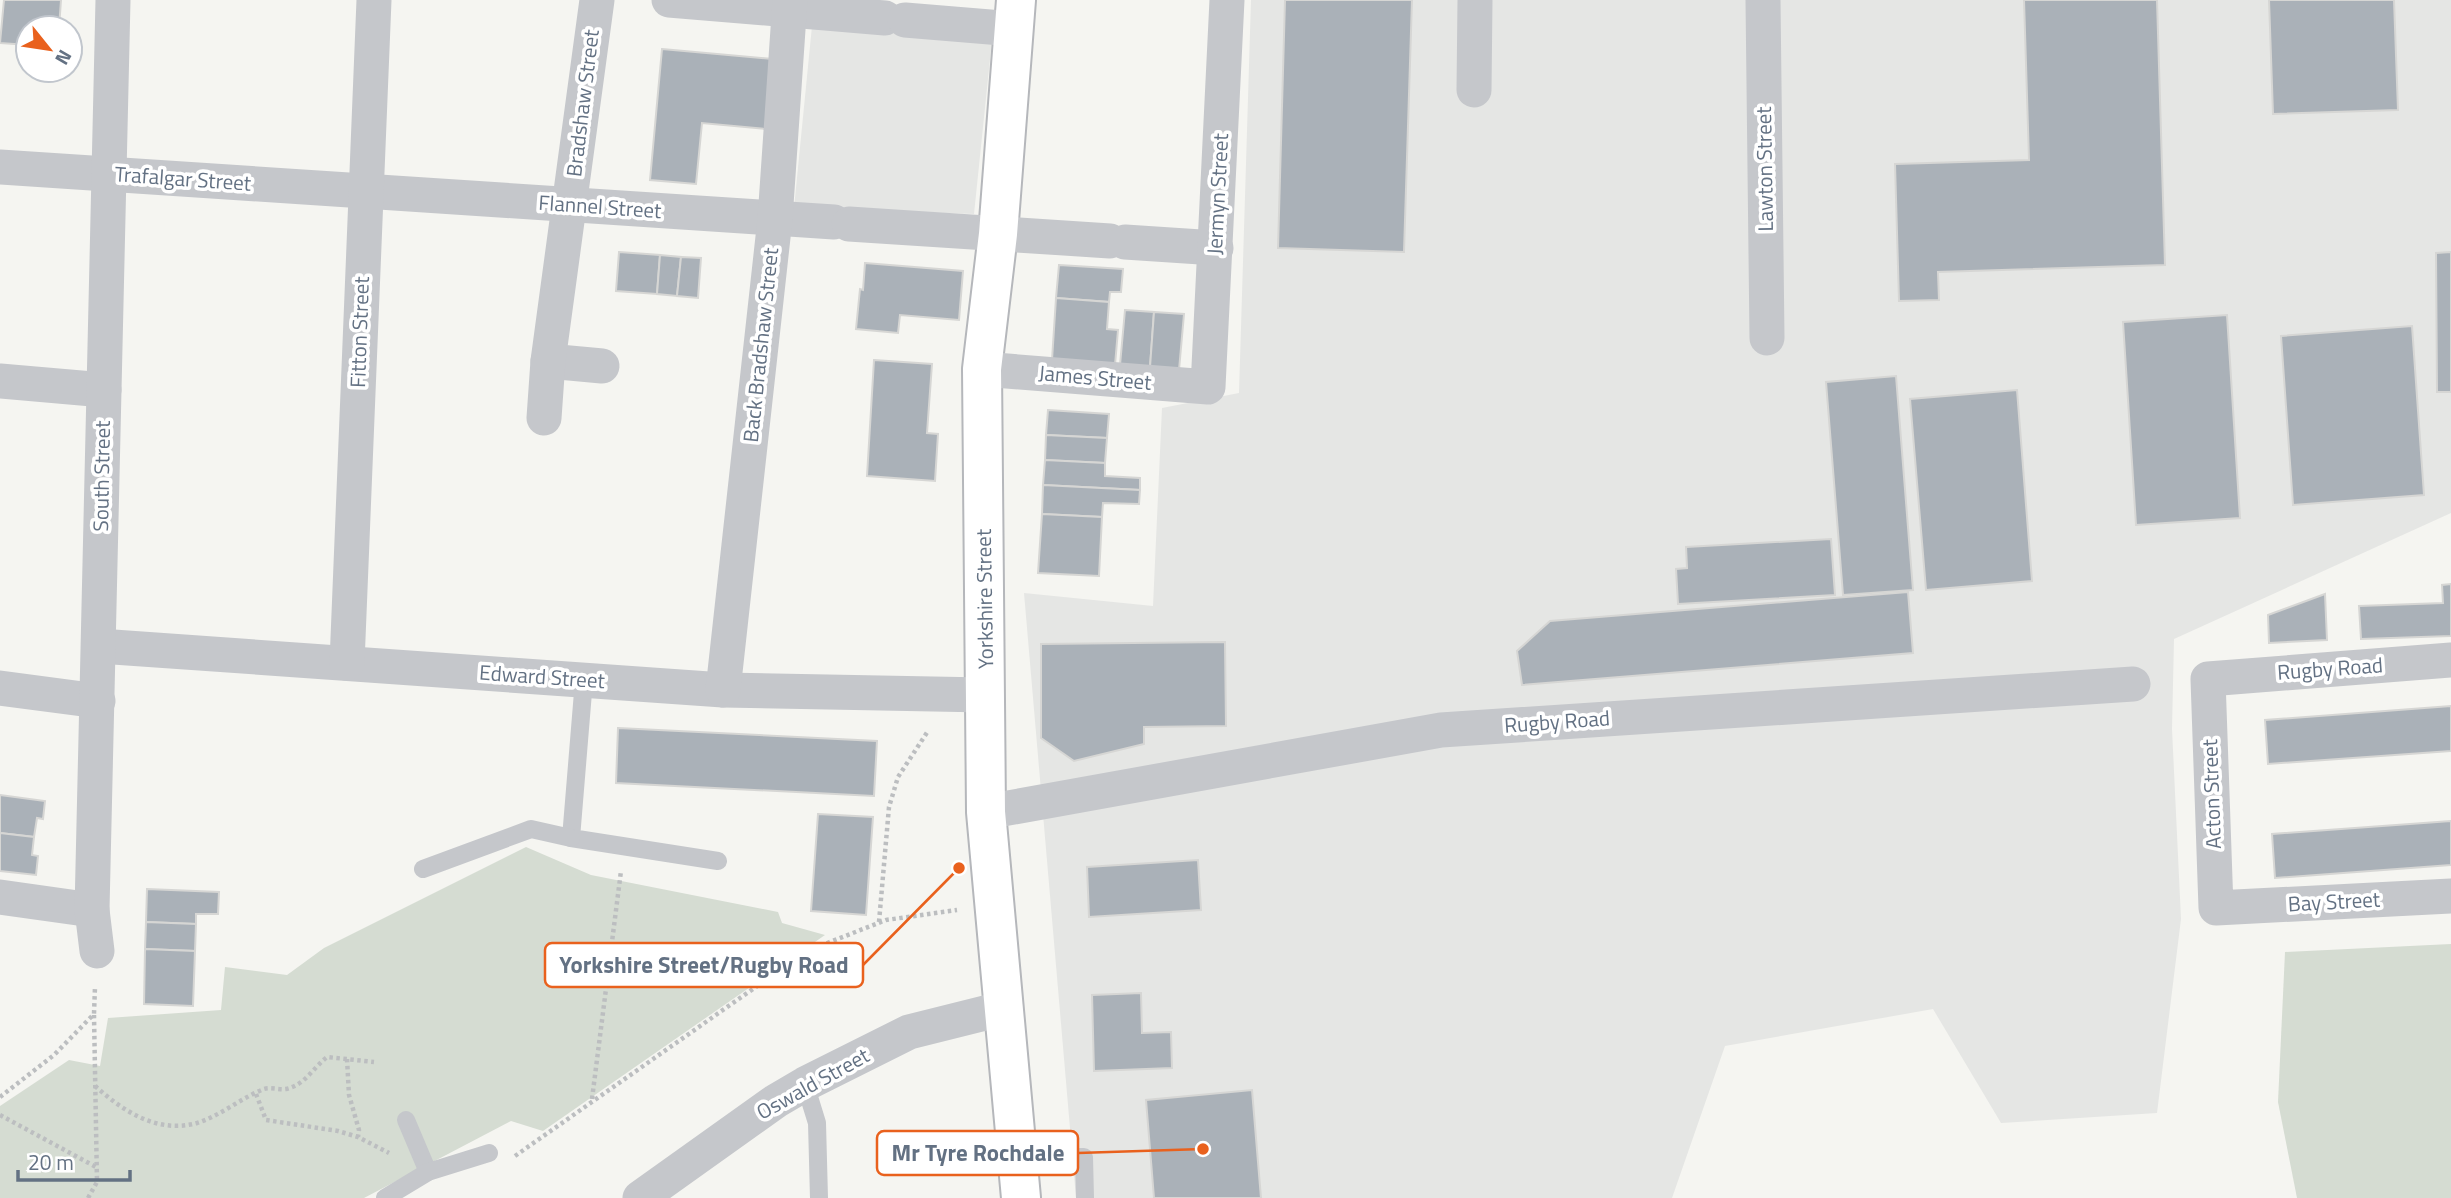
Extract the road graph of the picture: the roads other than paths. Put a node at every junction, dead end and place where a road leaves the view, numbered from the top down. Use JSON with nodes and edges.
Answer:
{"nodes":[{"id":1,"x":113,"y":0,"type":"edge"},
{"id":2,"x":374,"y":0,"type":"edge"},
{"id":3,"x":597,"y":0,"type":"edge"},
{"id":4,"x":669,"y":0,"type":"edge"},
{"id":5,"x":1227,"y":0,"type":"edge"},
{"id":6,"x":1475,"y":0,"type":"edge"},
{"id":7,"x":1763,"y":0,"type":"edge"},
{"id":8,"x":789,"y":5,"type":"edge"},
{"id":9,"x":1015,"y":14,"type":"edge"},
{"id":10,"x":1474,"y":90,"type":"dead end"},
{"id":11,"x":0,"y":167,"type":"edge"},
{"id":12,"x":109,"y":174,"type":"junction"},
{"id":13,"x":366,"y":191,"type":"junction"},
{"id":14,"x":570,"y":205,"type":"junction"},
{"id":15,"x":775,"y":219,"type":"junction"},
{"id":16,"x":998,"y":233,"type":"junction"},
{"id":17,"x":1216,"y":248,"type":"junction"},
{"id":18,"x":1767,"y":338,"type":"dead end"},
{"id":19,"x":548,"y":362,"type":"junction"},
{"id":20,"x":602,"y":366,"type":"dead end"},
{"id":21,"x":982,"y":369,"type":"junction"},
{"id":22,"x":0,"y":381,"type":"edge"},
{"id":23,"x":1208,"y":387,"type":"joint"},
{"id":24,"x":104,"y":390,"type":"junction"},
{"id":25,"x":544,"y":418,"type":"dead end"},
{"id":26,"x":99,"y":646,"type":"junction"},
{"id":27,"x":2451,"y":660,"type":"edge"},
{"id":28,"x":347,"y":663,"type":"junction"},
{"id":29,"x":2208,"y":679,"type":"joint"},
{"id":30,"x":584,"y":680,"type":"junction"},
{"id":31,"x":2133,"y":684,"type":"dead end"},
{"id":32,"x":0,"y":688,"type":"edge"},
{"id":33,"x":723,"y":690,"type":"junction"},
{"id":34,"x":969,"y":694,"type":"junction"},
{"id":35,"x":97,"y":701,"type":"junction"},
{"id":36,"x":986,"y":812,"type":"junction"},
{"id":37,"x":571,"y":838,"type":"junction"},
{"id":38,"x":718,"y":861,"type":"dead end"},
{"id":39,"x":423,"y":869,"type":"dead end"},
{"id":40,"x":0,"y":897,"type":"edge"},
{"id":41,"x":2451,"y":897,"type":"edge"},
{"id":42,"x":2216,"y":908,"type":"joint"},
{"id":43,"x":92,"y":910,"type":"junction"},
{"id":44,"x":97,"y":951,"type":"road end"},
{"id":45,"x":1005,"y":1008,"type":"junction"},
{"id":46,"x":805,"y":1084,"type":"junction"},
{"id":47,"x":406,"y":1120,"type":"dead end"},
{"id":48,"x":489,"y":1153,"type":"road end"},
{"id":49,"x":1019,"y":1158,"type":"junction"},
{"id":50,"x":425,"y":1165,"type":"junction"},
{"id":51,"x":385,"y":1198,"type":"edge"},
{"id":52,"x":640,"y":1198,"type":"edge"},
{"id":53,"x":820,"y":1198,"type":"edge"},
{"id":54,"x":1021,"y":1198,"type":"edge"},
{"id":55,"x":1086,"y":1198,"type":"edge"}],
"edges":[{"from":1,"to":12,"type":"street","name":"South Street"},
{"from":2,"to":13,"type":"street","name":"Fitton Street"},
{"from":3,"to":14,"type":"street","name":"Bradshaw Street"},
{"from":4,"to":8,"type":"street"},
{"from":5,"to":17,"type":"street","name":"Jermyn Street"},
{"from":6,"to":10,"type":"street"},
{"from":7,"to":18,"type":"street","name":"Lawton Street"},
{"from":8,"to":9,"type":"street"},
{"from":8,"to":15,"type":"street","name":"Back Bradshaw Street"},
{"from":9,"to":16,"type":"highway","name":"Yorkshire Street"},
{"from":11,"to":12,"type":"street","name":"Trafalgar Street"},
{"from":12,"to":13,"type":"street","name":"Trafalgar Street"},
{"from":12,"to":24,"type":"street","name":"South Street"},
{"from":13,"to":14,"type":"street","name":"Flannel Street"},
{"from":13,"to":28,"type":"street","name":"Fitton Street"},
{"from":14,"to":15,"type":"street","name":"Flannel Street"},
{"from":14,"to":19,"type":"street","name":"Bradshaw Street"},
{"from":15,"to":16,"type":"street","name":"Flannel Street"},
{"from":15,"to":33,"type":"street","name":"Back Bradshaw Street"},
{"from":16,"to":17,"type":"street","name":"Flannel Street"},
{"from":16,"to":21,"type":"highway","name":"Yorkshire Street"},
{"from":17,"to":23,"type":"street","name":"Jermyn Street"},
{"from":19,"to":20,"type":"street"},
{"from":19,"to":25,"type":"street","name":"Bradshaw Street"},
{"from":21,"to":23,"type":"street","name":"James Street"},
{"from":21,"to":34,"type":"highway","name":"Yorkshire Street"},
{"from":22,"to":24,"type":"street"},
{"from":24,"to":26,"type":"street","name":"South Street"},
{"from":26,"to":28,"type":"street","name":"Edward Street"},
{"from":26,"to":35,"type":"street","name":"South Street"},
{"from":27,"to":29,"type":"street","name":"Rugby Road"},
{"from":28,"to":30,"type":"street","name":"Edward Street"},
{"from":29,"to":42,"type":"street","name":"Acton Street"},
{"from":30,"to":33,"type":"street","name":"Edward Street"},
{"from":30,"to":37,"type":"lane"},
{"from":31,"to":36,"type":"street","name":"Rugby Road"},
{"from":32,"to":35,"type":"street"},
{"from":33,"to":34,"type":"street","name":"Edward Street"},
{"from":34,"to":36,"type":"highway","name":"Yorkshire Street"},
{"from":35,"to":43,"type":"street","name":"South Street"},
{"from":36,"to":45,"type":"highway","name":"Yorkshire Street"},
{"from":37,"to":38,"type":"lane"},
{"from":37,"to":39,"type":"lane"},
{"from":40,"to":43,"type":"street"},
{"from":41,"to":42,"type":"street","name":"Bay Street"},
{"from":43,"to":44,"type":"street","name":"South Street"},
{"from":45,"to":46,"type":"street","name":"Oswald Street"},
{"from":45,"to":49,"type":"highway","name":"Yorkshire Street"},
{"from":46,"to":52,"type":"street","name":"Oswald Street"},
{"from":46,"to":53,"type":"lane"},
{"from":47,"to":50,"type":"lane"},
{"from":48,"to":50,"type":"lane"},
{"from":49,"to":54,"type":"highway","name":"Yorkshire Street"},
{"from":49,"to":55,"type":"lane"},
{"from":50,"to":51,"type":"lane"}]}
